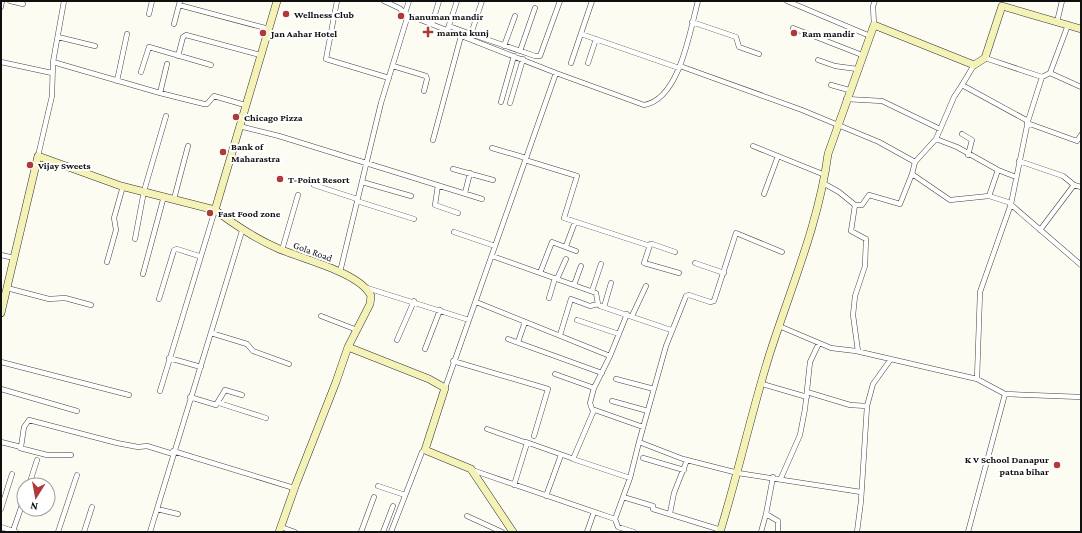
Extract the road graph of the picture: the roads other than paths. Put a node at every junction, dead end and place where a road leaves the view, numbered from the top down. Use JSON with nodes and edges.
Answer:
{"nodes":[{"id":1,"x":2,"y":1,"type":"edge"},
{"id":2,"x":10,"y":1,"type":"edge"},
{"id":3,"x":64,"y":1,"type":"edge"},
{"id":4,"x":152,"y":1,"type":"edge"},
{"id":5,"x":277,"y":1,"type":"edge"},
{"id":6,"x":338,"y":1,"type":"edge"},
{"id":7,"x":384,"y":1,"type":"edge"},
{"id":8,"x":409,"y":1,"type":"edge"},
{"id":9,"x":439,"y":1,"type":"edge"},
{"id":10,"x":456,"y":1,"type":"edge"},
{"id":11,"x":482,"y":1,"type":"edge"},
{"id":12,"x":560,"y":1,"type":"edge"},
{"id":13,"x":592,"y":1,"type":"edge"},
{"id":14,"x":698,"y":1,"type":"edge"},
{"id":15,"x":787,"y":1,"type":"edge"},
{"id":16,"x":875,"y":1,"type":"edge"},
{"id":17,"x":1062,"y":1,"type":"edge"},
{"id":18,"x":179,"y":3,"type":"edge"},
{"id":19,"x":23,"y":4,"type":"dead end"},
{"id":20,"x":1,"y":7,"type":"edge"},
{"id":21,"x":535,"y":8,"type":"dead end"},
{"id":22,"x":149,"y":14,"type":"dead end"},
{"id":23,"x":406,"y":14,"type":"junction"},
{"id":24,"x":515,"y":16,"type":"dead end"},
{"id":25,"x":692,"y":22,"type":"junction"},
{"id":26,"x":1057,"y":22,"type":"junction"},
{"id":27,"x":174,"y":24,"type":"dead end"},
{"id":28,"x":432,"y":24,"type":"junction"},
{"id":29,"x":874,"y":25,"type":"junction"},
{"id":30,"x":1068,"y":25,"type":"junction"},
{"id":31,"x":448,"y":28,"type":"junction"},
{"id":32,"x":793,"y":28,"type":"dead end"},
{"id":33,"x":268,"y":29,"type":"junction"},
{"id":34,"x":1081,"y":29,"type":"edge"},
{"id":35,"x":127,"y":34,"type":"dead end"},
{"id":36,"x":471,"y":34,"type":"junction"},
{"id":37,"x":581,"y":34,"type":"junction"},
{"id":38,"x":461,"y":36,"type":"junction"},
{"id":39,"x":870,"y":36,"type":"junction"},
{"id":40,"x":58,"y":37,"type":"junction"},
{"id":41,"x":596,"y":39,"type":"junction"},
{"id":42,"x":95,"y":46,"type":"dead end"},
{"id":43,"x":504,"y":46,"type":"junction"},
{"id":44,"x":520,"y":51,"type":"junction"},
{"id":45,"x":759,"y":54,"type":"dead end"},
{"id":46,"x":260,"y":55,"type":"junction"},
{"id":47,"x":178,"y":56,"type":"junction"},
{"id":48,"x":514,"y":56,"type":"junction"},
{"id":49,"x":862,"y":56,"type":"junction"},
{"id":50,"x":985,"y":58,"type":"junction"},
{"id":51,"x":523,"y":60,"type":"junction"},
{"id":52,"x":818,"y":60,"type":"dead end"},
{"id":53,"x":1,"y":62,"type":"edge"},
{"id":54,"x":53,"y":62,"type":"junction"},
{"id":55,"x":571,"y":63,"type":"dead end"},
{"id":56,"x":588,"y":63,"type":"dead end"},
{"id":57,"x":167,"y":64,"type":"dead end"},
{"id":58,"x":211,"y":65,"type":"dead end"},
{"id":59,"x":974,"y":65,"type":"junction"},
{"id":60,"x":393,"y":66,"type":"junction"},
{"id":61,"x":680,"y":67,"type":"junction"},
{"id":62,"x":857,"y":69,"type":"junction"},
{"id":63,"x":141,"y":72,"type":"dead end"},
{"id":64,"x":52,"y":73,"type":"junction"},
{"id":65,"x":556,"y":73,"type":"junction"},
{"id":66,"x":1050,"y":73,"type":"junction"},
{"id":67,"x":1042,"y":77,"type":"junction"},
{"id":68,"x":389,"y":78,"type":"junction"},
{"id":69,"x":117,"y":81,"type":"junction"},
{"id":70,"x":831,"y":85,"type":"dead end"},
{"id":71,"x":962,"y":86,"type":"junction"},
{"id":72,"x":1081,"y":87,"type":"edge"},
{"id":73,"x":850,"y":90,"type":"junction"},
{"id":74,"x":424,"y":92,"type":"dead end"},
{"id":75,"x":160,"y":94,"type":"junction"},
{"id":76,"x":846,"y":99,"type":"junction"},
{"id":77,"x":501,"y":102,"type":"dead end"},
{"id":78,"x":510,"y":104,"type":"dead end"},
{"id":79,"x":245,"y":105,"type":"junction"},
{"id":80,"x":166,"y":116,"type":"dead end"},
{"id":81,"x":1028,"y":122,"type":"junction"},
{"id":82,"x":239,"y":126,"type":"junction"},
{"id":83,"x":837,"y":126,"type":"junction"},
{"id":84,"x":940,"y":129,"type":"junction"},
{"id":85,"x":962,"y":134,"type":"dead end"},
{"id":86,"x":1081,"y":135,"type":"edge"},
{"id":87,"x":936,"y":139,"type":"junction"},
{"id":88,"x":433,"y":140,"type":"dead end"},
{"id":89,"x":188,"y":146,"type":"dead end"},
{"id":90,"x":753,"y":146,"type":"dead end"},
{"id":91,"x":492,"y":148,"type":"dead end"},
{"id":92,"x":968,"y":154,"type":"junction"},
{"id":93,"x":38,"y":156,"type":"junction"},
{"id":94,"x":778,"y":156,"type":"junction"},
{"id":95,"x":525,"y":159,"type":"junction"},
{"id":96,"x":1019,"y":161,"type":"junction"},
{"id":97,"x":915,"y":162,"type":"junction"},
{"id":98,"x":366,"y":163,"type":"junction"},
{"id":99,"x":453,"y":169,"type":"dead end"},
{"id":100,"x":998,"y":170,"type":"junction"},
{"id":101,"x":470,"y":174,"type":"junction"},
{"id":102,"x":912,"y":174,"type":"junction"},
{"id":103,"x":825,"y":175,"type":"junction"},
{"id":104,"x":1016,"y":177,"type":"junction"},
{"id":105,"x":493,"y":180,"type":"dead end"},
{"id":106,"x":362,"y":182,"type":"junction"},
{"id":107,"x":823,"y":183,"type":"junction"},
{"id":108,"x":1074,"y":184,"type":"junction"},
{"id":109,"x":314,"y":185,"type":"dead end"},
{"id":110,"x":438,"y":185,"type":"junction"},
{"id":111,"x":123,"y":186,"type":"junction"},
{"id":112,"x":1081,"y":187,"type":"edge"},
{"id":113,"x":144,"y":191,"type":"junction"},
{"id":114,"x":465,"y":193,"type":"junction"},
{"id":115,"x":764,"y":194,"type":"dead end"},
{"id":116,"x":298,"y":195,"type":"dead end"},
{"id":117,"x":164,"y":196,"type":"junction"},
{"id":118,"x":411,"y":196,"type":"dead end"},
{"id":119,"x":989,"y":196,"type":"junction"},
{"id":120,"x":174,"y":199,"type":"junction"},
{"id":121,"x":482,"y":199,"type":"dead end"},
{"id":122,"x":357,"y":200,"type":"junction"},
{"id":123,"x":1011,"y":204,"type":"junction"},
{"id":124,"x":855,"y":205,"type":"junction"},
{"id":125,"x":214,"y":210,"type":"junction"},
{"id":126,"x":458,"y":213,"type":"dead end"},
{"id":127,"x":414,"y":219,"type":"dead end"},
{"id":128,"x":575,"y":222,"type":"junction"},
{"id":129,"x":1040,"y":230,"type":"junction"},
{"id":130,"x":242,"y":231,"type":"junction"},
{"id":131,"x":454,"y":232,"type":"dead end"},
{"id":132,"x":135,"y":240,"type":"dead end"},
{"id":133,"x":650,"y":245,"type":"junction"},
{"id":134,"x":495,"y":246,"type":"junction"},
{"id":135,"x":566,"y":246,"type":"junction"},
{"id":136,"x":282,"y":250,"type":"junction"},
{"id":137,"x":576,"y":251,"type":"dead end"},
{"id":138,"x":675,"y":252,"type":"dead end"},
{"id":139,"x":782,"y":252,"type":"dead end"},
{"id":140,"x":1,"y":255,"type":"edge"},
{"id":141,"x":200,"y":256,"type":"junction"},
{"id":142,"x":492,"y":256,"type":"junction"},
{"id":143,"x":14,"y":258,"type":"junction"},
{"id":144,"x":566,"y":258,"type":"dead end"},
{"id":145,"x":107,"y":262,"type":"dead end"},
{"id":146,"x":695,"y":263,"type":"dead end"},
{"id":147,"x":601,"y":264,"type":"dead end"},
{"id":148,"x":1081,"y":265,"type":"edge"},
{"id":149,"x":581,"y":266,"type":"dead end"},
{"id":150,"x":340,"y":272,"type":"junction"},
{"id":151,"x":724,"y":272,"type":"junction"},
{"id":152,"x":540,"y":273,"type":"junction"},
{"id":153,"x":678,"y":273,"type":"dead end"},
{"id":154,"x":143,"y":274,"type":"dead end"},
{"id":155,"x":556,"y":279,"type":"junction"},
{"id":156,"x":611,"y":283,"type":"dead end"},
{"id":157,"x":574,"y":285,"type":"junction"},
{"id":158,"x":646,"y":286,"type":"dead end"},
{"id":159,"x":364,"y":287,"type":"junction"},
{"id":160,"x":7,"y":288,"type":"junction"},
{"id":161,"x":592,"y":291,"type":"junction"},
{"id":162,"x":549,"y":298,"type":"dead end"},
{"id":163,"x":159,"y":299,"type":"dead end"},
{"id":164,"x":2,"y":300,"type":"edge"},
{"id":165,"x":414,"y":301,"type":"junction"},
{"id":166,"x":476,"y":302,"type":"junction"},
{"id":167,"x":598,"y":304,"type":"junction"},
{"id":168,"x":91,"y":305,"type":"dead end"},
{"id":169,"x":604,"y":307,"type":"junction"},
{"id":170,"x":440,"y":310,"type":"junction"},
{"id":171,"x":1,"y":313,"type":"edge"},
{"id":172,"x":629,"y":315,"type":"junction"},
{"id":173,"x":321,"y":316,"type":"dead end"},
{"id":174,"x":469,"y":320,"type":"junction"},
{"id":175,"x":577,"y":320,"type":"dead end"},
{"id":176,"x":525,"y":322,"type":"junction"},
{"id":177,"x":779,"y":326,"type":"junction"},
{"id":178,"x":357,"y":330,"type":"junction"},
{"id":179,"x":671,"y":330,"type":"junction"},
{"id":180,"x":211,"y":333,"type":"junction"},
{"id":181,"x":619,"y":334,"type":"junction"},
{"id":182,"x":560,"y":335,"type":"junction"},
{"id":183,"x":508,"y":339,"type":"dead end"},
{"id":184,"x":397,"y":340,"type":"dead end"},
{"id":185,"x":518,"y":342,"type":"junction"},
{"id":186,"x":819,"y":343,"type":"junction"},
{"id":187,"x":348,"y":347,"type":"junction"},
{"id":188,"x":425,"y":349,"type":"dead end"},
{"id":189,"x":858,"y":351,"type":"junction"},
{"id":190,"x":610,"y":356,"type":"junction"},
{"id":191,"x":169,"y":358,"type":"junction"},
{"id":192,"x":891,"y":359,"type":"junction"},
{"id":193,"x":453,"y":361,"type":"junction"},
{"id":194,"x":1,"y":362,"type":"edge"},
{"id":195,"x":289,"y":364,"type":"dead end"},
{"id":196,"x":201,"y":367,"type":"junction"},
{"id":197,"x":602,"y":373,"type":"junction"},
{"id":198,"x":555,"y":374,"type":"dead end"},
{"id":199,"x":616,"y":379,"type":"dead end"},
{"id":200,"x":977,"y":379,"type":"junction"},
{"id":201,"x":762,"y":384,"type":"junction"},
{"id":202,"x":445,"y":388,"type":"junction"},
{"id":203,"x":594,"y":388,"type":"junction"},
{"id":204,"x":1,"y":389,"type":"edge"},
{"id":205,"x":654,"y":389,"type":"junction"},
{"id":206,"x":160,"y":391,"type":"dead end"},
{"id":207,"x":1005,"y":394,"type":"junction"},
{"id":208,"x":129,"y":395,"type":"dead end"},
{"id":209,"x":242,"y":395,"type":"dead end"},
{"id":210,"x":807,"y":395,"type":"junction"},
{"id":211,"x":190,"y":397,"type":"junction"},
{"id":212,"x":1081,"y":397,"type":"edge"},
{"id":213,"x":612,"y":401,"type":"dead end"},
{"id":214,"x":219,"y":403,"type":"junction"},
{"id":215,"x":867,"y":406,"type":"junction"},
{"id":216,"x":594,"y":410,"type":"junction"},
{"id":217,"x":77,"y":411,"type":"dead end"},
{"id":218,"x":648,"y":411,"type":"junction"},
{"id":219,"x":266,"y":418,"type":"dead end"},
{"id":220,"x":643,"y":427,"type":"junction"},
{"id":221,"x":487,"y":429,"type":"dead end"},
{"id":222,"x":534,"y":436,"type":"dead end"},
{"id":223,"x":1,"y":442,"type":"edge"},
{"id":224,"x":526,"y":442,"type":"junction"},
{"id":225,"x":639,"y":442,"type":"junction"},
{"id":226,"x":20,"y":448,"type":"junction"},
{"id":227,"x":425,"y":450,"type":"junction"},
{"id":228,"x":173,"y":453,"type":"junction"},
{"id":229,"x":71,"y":455,"type":"dead end"},
{"id":230,"x":560,"y":455,"type":"junction"},
{"id":231,"x":643,"y":458,"type":"dead end"},
{"id":232,"x":574,"y":459,"type":"junction"},
{"id":233,"x":37,"y":460,"type":"dead end"},
{"id":234,"x":687,"y":460,"type":"junction"},
{"id":235,"x":471,"y":469,"type":"junction"},
{"id":236,"x":684,"y":470,"type":"junction"},
{"id":237,"x":738,"y":473,"type":"junction"},
{"id":238,"x":12,"y":474,"type":"dead end"},
{"id":239,"x":77,"y":475,"type":"dead end"},
{"id":240,"x":32,"y":477,"type":"edge"},
{"id":241,"x":773,"y":477,"type":"junction"},
{"id":242,"x":630,"y":478,"type":"junction"},
{"id":243,"x":781,"y":478,"type":"junction"},
{"id":244,"x":514,"y":485,"type":"junction"},
{"id":245,"x":378,"y":486,"type":"dead end"},
{"id":246,"x":294,"y":488,"type":"junction"},
{"id":247,"x":861,"y":492,"type":"junction"},
{"id":248,"x":405,"y":496,"type":"junction"},
{"id":249,"x":546,"y":496,"type":"junction"},
{"id":250,"x":374,"y":497,"type":"dead end"},
{"id":251,"x":623,"y":497,"type":"junction"},
{"id":252,"x":393,"y":506,"type":"dead end"},
{"id":253,"x":92,"y":507,"type":"dead end"},
{"id":254,"x":1,"y":509,"type":"edge"},
{"id":255,"x":157,"y":509,"type":"junction"},
{"id":256,"x":594,"y":512,"type":"junction"},
{"id":257,"x":178,"y":514,"type":"dead end"},
{"id":258,"x":670,"y":514,"type":"junction"},
{"id":259,"x":766,"y":514,"type":"junction"},
{"id":260,"x":467,"y":516,"type":"dead end"},
{"id":261,"x":19,"y":517,"type":"edge"},
{"id":262,"x":615,"y":519,"type":"junction"},
{"id":263,"x":1,"y":527,"type":"edge"},
{"id":264,"x":280,"y":530,"type":"edge"},
{"id":265,"x":624,"y":530,"type":"edge"},
{"id":266,"x":511,"y":531,"type":"edge"},
{"id":267,"x":721,"y":531,"type":"edge"},
{"id":268,"x":15,"y":532,"type":"edge"},
{"id":269,"x":58,"y":532,"type":"edge"},
{"id":270,"x":84,"y":532,"type":"edge"},
{"id":271,"x":150,"y":532,"type":"edge"},
{"id":272,"x":295,"y":532,"type":"edge"},
{"id":273,"x":361,"y":532,"type":"edge"},
{"id":274,"x":383,"y":532,"type":"edge"},
{"id":275,"x":392,"y":532,"type":"edge"},
{"id":276,"x":502,"y":532,"type":"edge"},
{"id":277,"x":588,"y":532,"type":"edge"},
{"id":278,"x":634,"y":532,"type":"edge"},
{"id":279,"x":761,"y":532,"type":"edge"},
{"id":280,"x":778,"y":532,"type":"edge"},
{"id":281,"x":857,"y":532,"type":"edge"},
{"id":282,"x":968,"y":532,"type":"edge"}],
"edges":[{"from":1,"to":20,"type":"street"},
{"from":2,"to":19,"type":"street"},
{"from":3,"to":40,"type":"street"},
{"from":4,"to":22,"type":"street"},
{"from":5,"to":33,"type":"street"},
{"from":6,"to":68,"type":"street"},
{"from":7,"to":23,"type":"street"},
{"from":8,"to":23,"type":"street"},
{"from":9,"to":28,"type":"street"},
{"from":10,"to":31,"type":"street"},
{"from":11,"to":36,"type":"street"},
{"from":12,"to":44,"type":"street"},
{"from":13,"to":37,"type":"street"},
{"from":14,"to":25,"type":"street"},
{"from":15,"to":39,"type":"street"},
{"from":16,"to":29,"type":"street"},
{"from":17,"to":26,"type":"street"},
{"from":18,"to":27,"type":"street"},
{"from":18,"to":33,"type":"street"},
{"from":21,"to":44,"type":"street"},
{"from":23,"to":28,"type":"street"},
{"from":23,"to":60,"type":"street"},
{"from":24,"to":43,"type":"street"},
{"from":25,"to":45,"type":"street"},
{"from":25,"to":61,"type":"street"},
{"from":26,"to":30,"type":"street"},
{"from":26,"to":50,"type":"street"},
{"from":28,"to":31,"type":"street"},
{"from":29,"to":39,"type":"street"},
{"from":29,"to":59,"type":"street"},
{"from":30,"to":34,"type":"street"},
{"from":30,"to":66,"type":"street"},
{"from":31,"to":36,"type":"street"},
{"from":31,"to":38,"type":"street"},
{"from":32,"to":49,"type":"street"},
{"from":33,"to":46,"type":"street"},
{"from":35,"to":69,"type":"street"},
{"from":36,"to":43,"type":"street"},
{"from":37,"to":41,"type":"street"},
{"from":37,"to":55,"type":"street"},
{"from":38,"to":48,"type":"street"},
{"from":38,"to":88,"type":"street"},
{"from":39,"to":49,"type":"street"},
{"from":40,"to":42,"type":"street"},
{"from":40,"to":54,"type":"street"},
{"from":41,"to":56,"type":"street"},
{"from":41,"to":61,"type":"street"},
{"from":43,"to":44,"type":"street"},
{"from":46,"to":47,"type":"street"},
{"from":46,"to":79,"type":"street"},
{"from":47,"to":58,"type":"street"},
{"from":47,"to":63,"type":"street"},
{"from":48,"to":51,"type":"street"},
{"from":48,"to":77,"type":"street"},
{"from":49,"to":62,"type":"street"},
{"from":50,"to":59,"type":"street"},
{"from":50,"to":67,"type":"street"},
{"from":51,"to":65,"type":"street"},
{"from":51,"to":78,"type":"street"},
{"from":52,"to":62,"type":"street"},
{"from":53,"to":64,"type":"street"},
{"from":54,"to":64,"type":"street"},
{"from":54,"to":69,"type":"street"},
{"from":57,"to":75,"type":"street"},
{"from":59,"to":71,"type":"street"},
{"from":60,"to":68,"type":"street"},
{"from":60,"to":74,"type":"street"},
{"from":61,"to":65,"type":"street"},
{"from":61,"to":83,"type":"street"},
{"from":62,"to":73,"type":"street"},
{"from":64,"to":93,"type":"street"},
{"from":65,"to":95,"type":"street"},
{"from":66,"to":67,"type":"street"},
{"from":66,"to":72,"type":"street"},
{"from":67,"to":81,"type":"street"},
{"from":68,"to":98,"type":"street"},
{"from":69,"to":75,"type":"street"},
{"from":70,"to":73,"type":"street"},
{"from":71,"to":81,"type":"street"},
{"from":71,"to":84,"type":"street"},
{"from":73,"to":76,"type":"street"},
{"from":75,"to":79,"type":"street"},
{"from":76,"to":83,"type":"street"},
{"from":76,"to":84,"type":"street"},
{"from":79,"to":82,"type":"street"},
{"from":80,"to":113,"type":"street"},
{"from":81,"to":86,"type":"street"},
{"from":81,"to":96,"type":"street"},
{"from":82,"to":98,"type":"street"},
{"from":82,"to":125,"type":"street"},
{"from":83,"to":97,"type":"street"},
{"from":83,"to":103,"type":"street"},
{"from":84,"to":87,"type":"street"},
{"from":85,"to":92,"type":"street"},
{"from":87,"to":92,"type":"street"},
{"from":87,"to":97,"type":"street"},
{"from":89,"to":120,"type":"street"},
{"from":90,"to":94,"type":"street"},
{"from":91,"to":95,"type":"street"},
{"from":92,"to":100,"type":"street"},
{"from":93,"to":111,"type":"street"},
{"from":93,"to":143,"type":"street"},
{"from":94,"to":103,"type":"street"},
{"from":94,"to":115,"type":"street"},
{"from":95,"to":128,"type":"street"},
{"from":95,"to":134,"type":"street"},
{"from":96,"to":104,"type":"street"},
{"from":96,"to":108,"type":"street"},
{"from":97,"to":102,"type":"street"},
{"from":98,"to":106,"type":"street"},
{"from":98,"to":110,"type":"street"},
{"from":99,"to":101,"type":"street"},
{"from":100,"to":104,"type":"street"},
{"from":100,"to":119,"type":"street"},
{"from":101,"to":105,"type":"street"},
{"from":101,"to":114,"type":"street"},
{"from":102,"to":119,"type":"street"},
{"from":102,"to":124,"type":"street"},
{"from":103,"to":107,"type":"street"},
{"from":104,"to":123,"type":"street"},
{"from":106,"to":118,"type":"street"},
{"from":106,"to":122,"type":"street"},
{"from":107,"to":124,"type":"street"},
{"from":107,"to":177,"type":"street"},
{"from":108,"to":112,"type":"street"},
{"from":108,"to":129,"type":"street"},
{"from":109,"to":122,"type":"street"},
{"from":110,"to":114,"type":"street"},
{"from":110,"to":126,"type":"street"},
{"from":111,"to":113,"type":"street"},
{"from":111,"to":145,"type":"street"},
{"from":113,"to":117,"type":"street"},
{"from":113,"to":132,"type":"street"},
{"from":114,"to":121,"type":"street"},
{"from":116,"to":136,"type":"street"},
{"from":117,"to":120,"type":"street"},
{"from":117,"to":154,"type":"street"},
{"from":119,"to":123,"type":"street"},
{"from":120,"to":125,"type":"street"},
{"from":122,"to":127,"type":"street"},
{"from":122,"to":150,"type":"street"},
{"from":123,"to":129,"type":"street"},
{"from":123,"to":200,"type":"street"},
{"from":124,"to":189,"type":"street"},
{"from":125,"to":130,"type":"street","name":"Gola Road"},
{"from":125,"to":141,"type":"street"},
{"from":128,"to":133,"type":"street"},
{"from":128,"to":135,"type":"street"},
{"from":129,"to":148,"type":"street"},
{"from":130,"to":136,"type":"street","name":"Gola Road"},
{"from":130,"to":180,"type":"street"},
{"from":131,"to":134,"type":"street"},
{"from":133,"to":138,"type":"street"},
{"from":133,"to":153,"type":"street"},
{"from":134,"to":142,"type":"street"},
{"from":135,"to":137,"type":"street"},
{"from":135,"to":152,"type":"street"},
{"from":136,"to":150,"type":"street","name":"Gola Road"},
{"from":139,"to":151,"type":"street"},
{"from":140,"to":143,"type":"street"},
{"from":141,"to":163,"type":"street"},
{"from":141,"to":191,"type":"street"},
{"from":142,"to":152,"type":"street"},
{"from":142,"to":166,"type":"street"},
{"from":143,"to":160,"type":"street"},
{"from":144,"to":155,"type":"street"},
{"from":146,"to":151,"type":"street"},
{"from":147,"to":161,"type":"street"},
{"from":149,"to":157,"type":"street"},
{"from":150,"to":159,"type":"street","name":"Gola Road"},
{"from":151,"to":179,"type":"street"},
{"from":152,"to":155,"type":"street"},
{"from":155,"to":157,"type":"street"},
{"from":155,"to":162,"type":"street"},
{"from":156,"to":169,"type":"street"},
{"from":157,"to":161,"type":"street"},
{"from":158,"to":172,"type":"street"},
{"from":159,"to":165,"type":"street"},
{"from":159,"to":178,"type":"street"},
{"from":160,"to":164,"type":"street"},
{"from":160,"to":168,"type":"street"},
{"from":161,"to":167,"type":"street"},
{"from":164,"to":171,"type":"street"},
{"from":165,"to":170,"type":"street"},
{"from":165,"to":184,"type":"street"},
{"from":166,"to":174,"type":"street"},
{"from":166,"to":176,"type":"street"},
{"from":167,"to":169,"type":"street"},
{"from":167,"to":182,"type":"street"},
{"from":169,"to":172,"type":"street"},
{"from":170,"to":174,"type":"street"},
{"from":170,"to":188,"type":"street"},
{"from":172,"to":179,"type":"street"},
{"from":172,"to":181,"type":"street"},
{"from":173,"to":178,"type":"street"},
{"from":174,"to":193,"type":"street"},
{"from":175,"to":181,"type":"street"},
{"from":176,"to":182,"type":"street"},
{"from":176,"to":185,"type":"street"},
{"from":177,"to":186,"type":"street"},
{"from":177,"to":201,"type":"street"},
{"from":178,"to":187,"type":"street"},
{"from":179,"to":205,"type":"street"},
{"from":180,"to":195,"type":"street"},
{"from":180,"to":196,"type":"street"},
{"from":181,"to":190,"type":"street"},
{"from":182,"to":190,"type":"street"},
{"from":183,"to":185,"type":"street"},
{"from":185,"to":197,"type":"street"},
{"from":186,"to":189,"type":"street"},
{"from":186,"to":210,"type":"street"},
{"from":187,"to":202,"type":"street"},
{"from":187,"to":246,"type":"street"},
{"from":189,"to":192,"type":"street"},
{"from":190,"to":197,"type":"street"},
{"from":191,"to":196,"type":"street"},
{"from":191,"to":206,"type":"street"},
{"from":192,"to":200,"type":"street"},
{"from":192,"to":215,"type":"street"},
{"from":193,"to":202,"type":"street"},
{"from":193,"to":222,"type":"street"},
{"from":194,"to":208,"type":"street"},
{"from":196,"to":211,"type":"street"},
{"from":197,"to":203,"type":"street"},
{"from":198,"to":203,"type":"street"},
{"from":199,"to":205,"type":"street"},
{"from":200,"to":207,"type":"street"},
{"from":201,"to":210,"type":"street"},
{"from":201,"to":237,"type":"street"},
{"from":202,"to":227,"type":"street"},
{"from":203,"to":216,"type":"street"},
{"from":204,"to":217,"type":"street"},
{"from":205,"to":218,"type":"street"},
{"from":207,"to":212,"type":"street"},
{"from":207,"to":282,"type":"street"},
{"from":209,"to":214,"type":"street"},
{"from":210,"to":215,"type":"street"},
{"from":210,"to":243,"type":"street"},
{"from":211,"to":214,"type":"street"},
{"from":211,"to":228,"type":"street"},
{"from":213,"to":218,"type":"street"},
{"from":214,"to":219,"type":"street"},
{"from":215,"to":247,"type":"street"},
{"from":216,"to":220,"type":"street"},
{"from":216,"to":232,"type":"street"},
{"from":218,"to":220,"type":"street"},
{"from":220,"to":225,"type":"street"},
{"from":221,"to":224,"type":"street"},
{"from":223,"to":226,"type":"street"},
{"from":224,"to":230,"type":"street"},
{"from":224,"to":244,"type":"street"},
{"from":225,"to":234,"type":"street"},
{"from":225,"to":242,"type":"street"},
{"from":226,"to":228,"type":"street"},
{"from":226,"to":229,"type":"street"},
{"from":227,"to":235,"type":"street"},
{"from":227,"to":248,"type":"street"},
{"from":228,"to":246,"type":"street"},
{"from":228,"to":255,"type":"street"},
{"from":230,"to":232,"type":"street"},
{"from":230,"to":249,"type":"street"},
{"from":231,"to":236,"type":"street"},
{"from":232,"to":242,"type":"street"},
{"from":233,"to":240,"type":"street"},
{"from":234,"to":236,"type":"street"},
{"from":234,"to":237,"type":"street"},
{"from":235,"to":244,"type":"street"},
{"from":235,"to":266,"type":"street"},
{"from":236,"to":258,"type":"street"},
{"from":237,"to":241,"type":"street"},
{"from":237,"to":267,"type":"street"},
{"from":238,"to":254,"type":"street"},
{"from":239,"to":269,"type":"street"},
{"from":241,"to":243,"type":"street"},
{"from":241,"to":259,"type":"street"},
{"from":242,"to":251,"type":"street"},
{"from":243,"to":247,"type":"street"},
{"from":244,"to":249,"type":"street"},
{"from":245,"to":248,"type":"street"},
{"from":246,"to":264,"type":"street"},
{"from":247,"to":281,"type":"street"},
{"from":248,"to":275,"type":"street"},
{"from":249,"to":256,"type":"street"},
{"from":250,"to":273,"type":"street"},
{"from":251,"to":258,"type":"street"},
{"from":251,"to":262,"type":"street"},
{"from":252,"to":274,"type":"street"},
{"from":253,"to":270,"type":"street"},
{"from":255,"to":257,"type":"street"},
{"from":255,"to":271,"type":"street"},
{"from":256,"to":262,"type":"street"},
{"from":256,"to":277,"type":"street"},
{"from":258,"to":267,"type":"street"},
{"from":259,"to":279,"type":"street"},
{"from":259,"to":280,"type":"street"},
{"from":260,"to":276,"type":"street"},
{"from":261,"to":268,"type":"street"},
{"from":262,"to":265,"type":"street"},
{"from":263,"to":268,"type":"street"},
{"from":264,"to":272,"type":"street"},
{"from":265,"to":278,"type":"street"}]}
